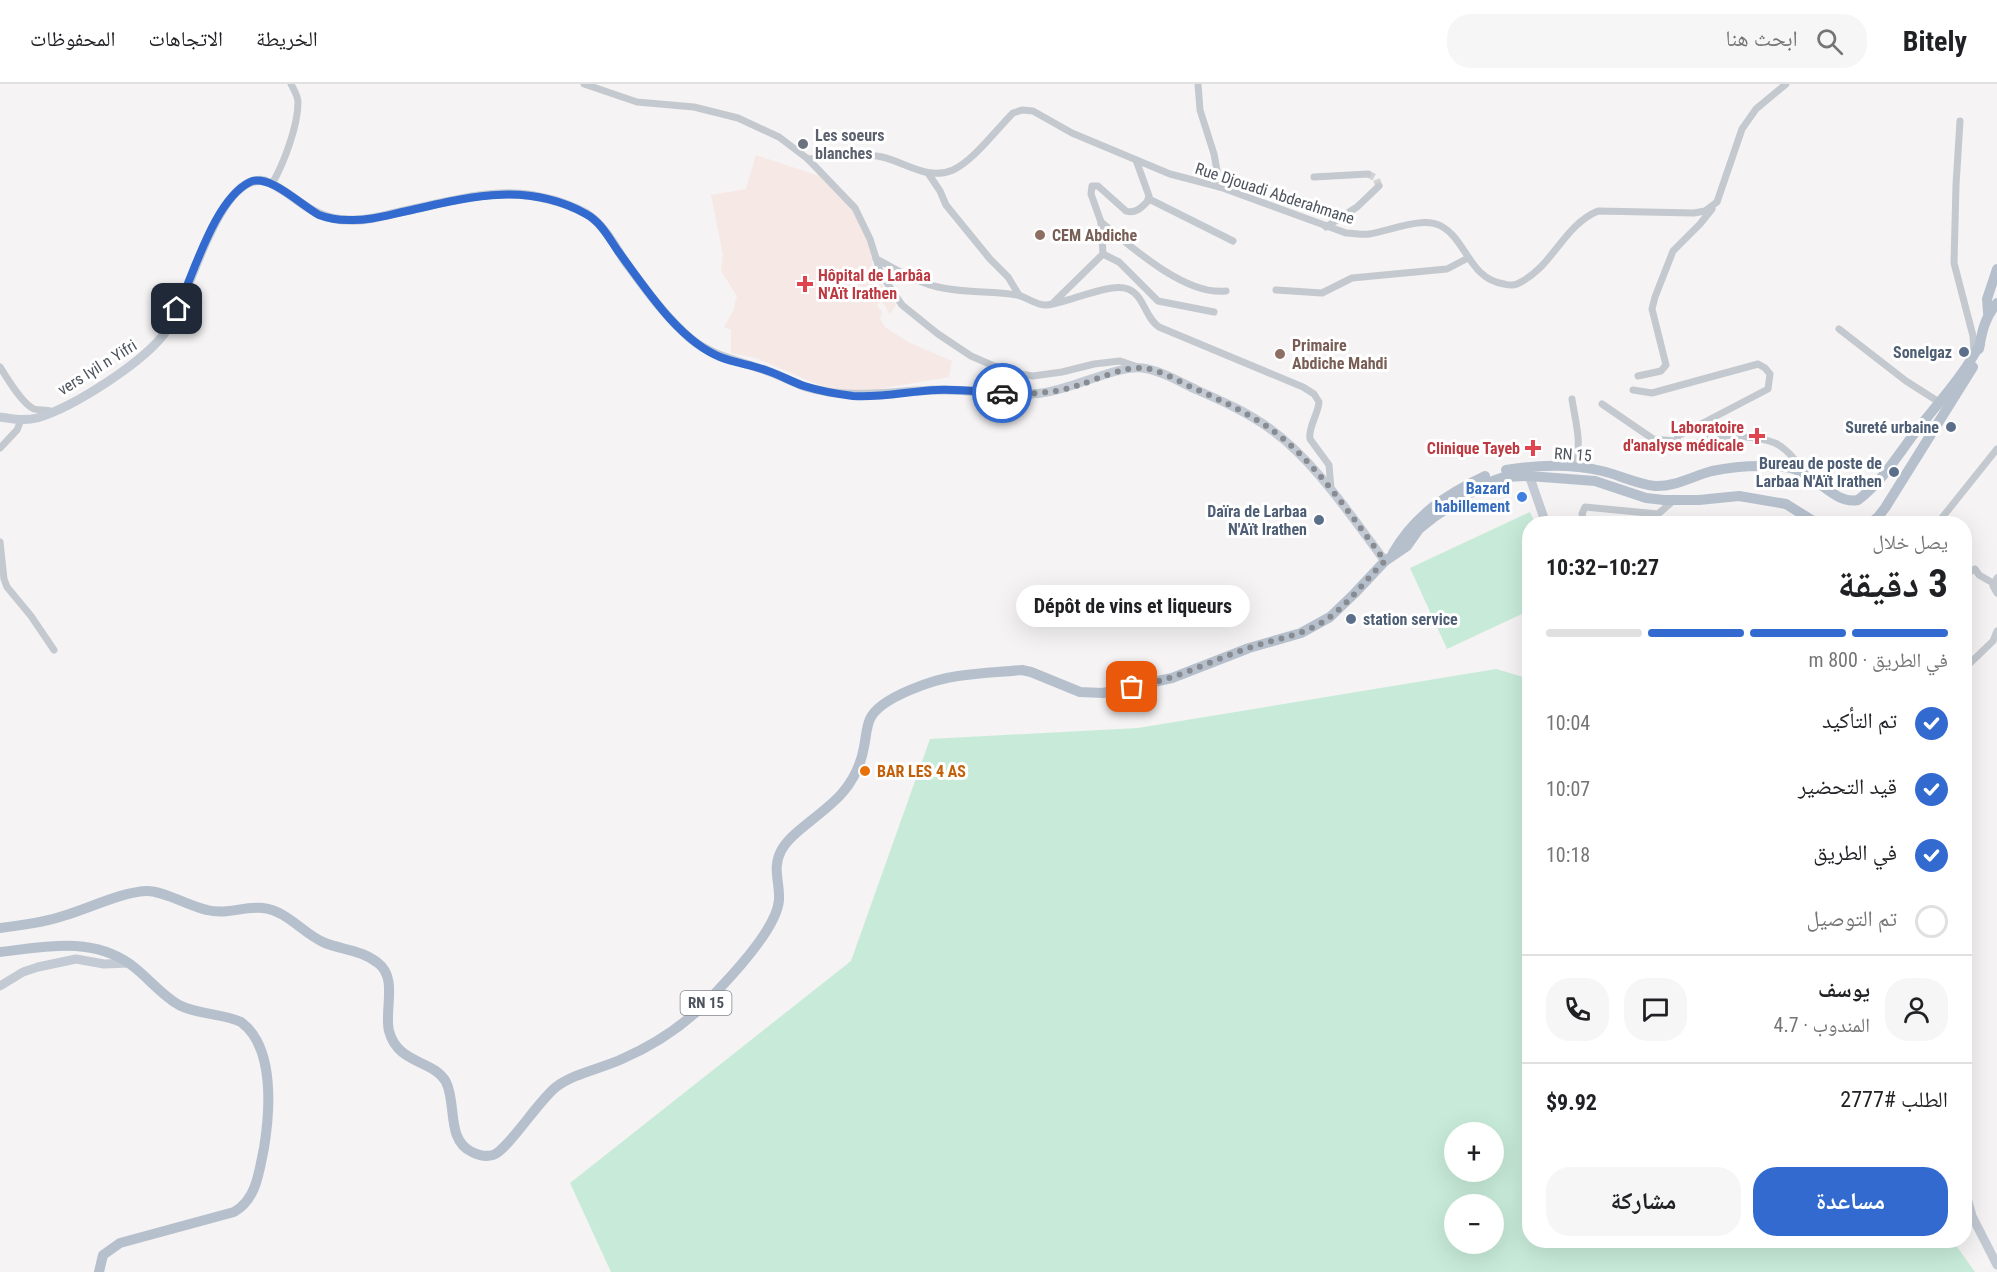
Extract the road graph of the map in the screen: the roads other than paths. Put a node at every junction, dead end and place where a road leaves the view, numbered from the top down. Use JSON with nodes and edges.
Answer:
{"nodes":[{"id":1,"x":291,"y":84,"type":"edge"},
{"id":2,"x":584,"y":84,"type":"edge"},
{"id":3,"x":1198,"y":84,"type":"edge"},
{"id":4,"x":1786,"y":84,"type":"edge"},
{"id":5,"x":1960,"y":121,"type":"dead end"},
{"id":6,"x":808,"y":159,"type":"junction"},
{"id":7,"x":1136,"y":160,"type":"junction"},
{"id":8,"x":928,"y":173,"type":"junction"},
{"id":9,"x":1368,"y":174,"type":"dead end"},
{"id":10,"x":1314,"y":177,"type":"dead end"},
{"id":11,"x":272,"y":183,"type":"junction"},
{"id":12,"x":1379,"y":186,"type":"dead end"},
{"id":13,"x":1220,"y":187,"type":"junction"},
{"id":14,"x":1149,"y":200,"type":"junction"},
{"id":15,"x":1717,"y":202,"type":"junction"},
{"id":16,"x":1101,"y":222,"type":"junction"},
{"id":17,"x":1326,"y":227,"type":"junction"},
{"id":18,"x":1233,"y":241,"type":"dead end"},
{"id":19,"x":1103,"y":254,"type":"junction"},
{"id":20,"x":1468,"y":258,"type":"junction"},
{"id":21,"x":876,"y":259,"type":"junction"},
{"id":22,"x":1997,"y":269,"type":"edge"},
{"id":23,"x":1276,"y":290,"type":"dead end"},
{"id":24,"x":1226,"y":291,"type":"dead end"},
{"id":25,"x":1019,"y":295,"type":"junction"},
{"id":26,"x":1997,"y":303,"type":"edge"},
{"id":27,"x":1052,"y":304,"type":"junction"},
{"id":28,"x":1214,"y":312,"type":"dead end"},
{"id":29,"x":1989,"y":313,"type":"junction"},
{"id":30,"x":1839,"y":329,"type":"dead end"},
{"id":31,"x":1980,"y":344,"type":"junction"},
{"id":32,"x":1974,"y":354,"type":"junction"},
{"id":33,"x":0,"y":367,"type":"edge"},
{"id":34,"x":1138,"y":367,"type":"junction"},
{"id":35,"x":1638,"y":376,"type":"dead end"},
{"id":36,"x":1633,"y":390,"type":"dead end"},
{"id":37,"x":1572,"y":399,"type":"dead end"},
{"id":38,"x":1939,"y":402,"type":"junction"},
{"id":39,"x":1602,"y":404,"type":"dead end"},
{"id":40,"x":53,"y":412,"type":"junction"},
{"id":41,"x":0,"y":417,"type":"edge"},
{"id":42,"x":21,"y":420,"type":"junction"},
{"id":43,"x":1676,"y":441,"type":"junction"},
{"id":44,"x":0,"y":448,"type":"edge"},
{"id":45,"x":1997,"y":449,"type":"edge"},
{"id":46,"x":1573,"y":467,"type":"junction"},
{"id":47,"x":1528,"y":471,"type":"junction"},
{"id":48,"x":1805,"y":472,"type":"junction"},
{"id":49,"x":1331,"y":491,"type":"junction"},
{"id":50,"x":1673,"y":501,"type":"junction"},
{"id":51,"x":1543,"y":516,"type":"edge"},
{"id":52,"x":1583,"y":516,"type":"edge"},
{"id":53,"x":1805,"y":516,"type":"edge"},
{"id":54,"x":1879,"y":516,"type":"edge"},
{"id":55,"x":1943,"y":516,"type":"edge"},
{"id":56,"x":0,"y":542,"type":"edge"},
{"id":57,"x":1388,"y":559,"type":"junction"},
{"id":58,"x":1972,"y":570,"type":"edge"},
{"id":59,"x":1995,"y":581,"type":"edge"},
{"id":60,"x":1997,"y":593,"type":"edge"},
{"id":61,"x":1997,"y":631,"type":"edge"},
{"id":62,"x":54,"y":650,"type":"dead end"},
{"id":63,"x":1972,"y":662,"type":"edge"},
{"id":64,"x":0,"y":928,"type":"edge"},
{"id":65,"x":0,"y":952,"type":"edge"},
{"id":66,"x":129,"y":963,"type":"junction"},
{"id":67,"x":0,"y":986,"type":"edge"},
{"id":68,"x":1972,"y":1216,"type":"edge"},
{"id":69,"x":1997,"y":1264,"type":"edge"},
{"id":70,"x":99,"y":1272,"type":"edge"}],
"edges":[{"from":1,"to":11,"type":"street"},
{"from":2,"to":6,"type":"street"},
{"from":3,"to":13,"type":"street"},
{"from":4,"to":15,"type":"street"},
{"from":5,"to":32,"type":"street"},
{"from":6,"to":8,"type":"street"},
{"from":6,"to":21,"type":"street"},
{"from":7,"to":8,"type":"street","name":"Rue Djouadi Abderahmane"},
{"from":7,"to":13,"type":"street","name":"Rue Djouadi Abderahmane"},
{"from":7,"to":14,"type":"street"},
{"from":8,"to":25,"type":"street"},
{"from":9,"to":10,"type":"street"},
{"from":11,"to":34,"type":"main road"},
{"from":11,"to":40,"type":"main road","name":"vers Iγil n Yifri"},
{"from":12,"to":17,"type":"street"},
{"from":13,"to":17,"type":"street","name":"Rue Djouadi Abderahmane"},
{"from":14,"to":16,"type":"street"},
{"from":14,"to":18,"type":"street"},
{"from":15,"to":20,"type":"street","name":"Rue Djouadi Abderahmane"},
{"from":15,"to":35,"type":"street"},
{"from":16,"to":19,"type":"street"},
{"from":16,"to":24,"type":"street"},
{"from":17,"to":20,"type":"street","name":"Rue Djouadi Abderahmane"},
{"from":19,"to":27,"type":"street"},
{"from":19,"to":28,"type":"street"},
{"from":20,"to":23,"type":"street"},
{"from":21,"to":25,"type":"street"},
{"from":21,"to":34,"type":"street"},
{"from":22,"to":29,"type":"main road"},
{"from":25,"to":27,"type":"street"},
{"from":26,"to":29,"type":"main road"},
{"from":27,"to":49,"type":"street"},
{"from":29,"to":31,"type":"main road"},
{"from":30,"to":38,"type":"street"},
{"from":31,"to":32,"type":"main road","name":"RN 15"},
{"from":31,"to":54,"type":"main road"},
{"from":32,"to":38,"type":"main road","name":"RN 15"},
{"from":33,"to":40,"type":"street"},
{"from":34,"to":49,"type":"main road"},
{"from":36,"to":43,"type":"street"},
{"from":37,"to":46,"type":"street"},
{"from":38,"to":48,"type":"main road","name":"RN 15"},
{"from":39,"to":43,"type":"street"},
{"from":40,"to":42,"type":"main road","name":"vers Iγil n Yifri"},
{"from":41,"to":42,"type":"main road","name":"vers Iγil n Yifri"},
{"from":42,"to":44,"type":"street"},
{"from":43,"to":48,"type":"street"},
{"from":45,"to":55,"type":"street"},
{"from":46,"to":47,"type":"main road","name":"RN 15"},
{"from":46,"to":48,"type":"main road","name":"RN 15"},
{"from":47,"to":50,"type":"main road","name":"RN 15"},
{"from":47,"to":51,"type":"main road"},
{"from":47,"to":57,"type":"main road","name":"RN 15"},
{"from":49,"to":57,"type":"main road"},
{"from":50,"to":52,"type":"street"},
{"from":50,"to":53,"type":"main road","name":"RN 15"},
{"from":56,"to":62,"type":"street"},
{"from":57,"to":64,"type":"main road","number":"RN 15"},
{"from":58,"to":59,"type":"street"},
{"from":59,"to":60,"type":"street"},
{"from":61,"to":63,"type":"street"},
{"from":65,"to":66,"type":"main road"},
{"from":66,"to":67,"type":"main road"},
{"from":66,"to":70,"type":"main road"},
{"from":68,"to":69,"type":"main road"}]}
